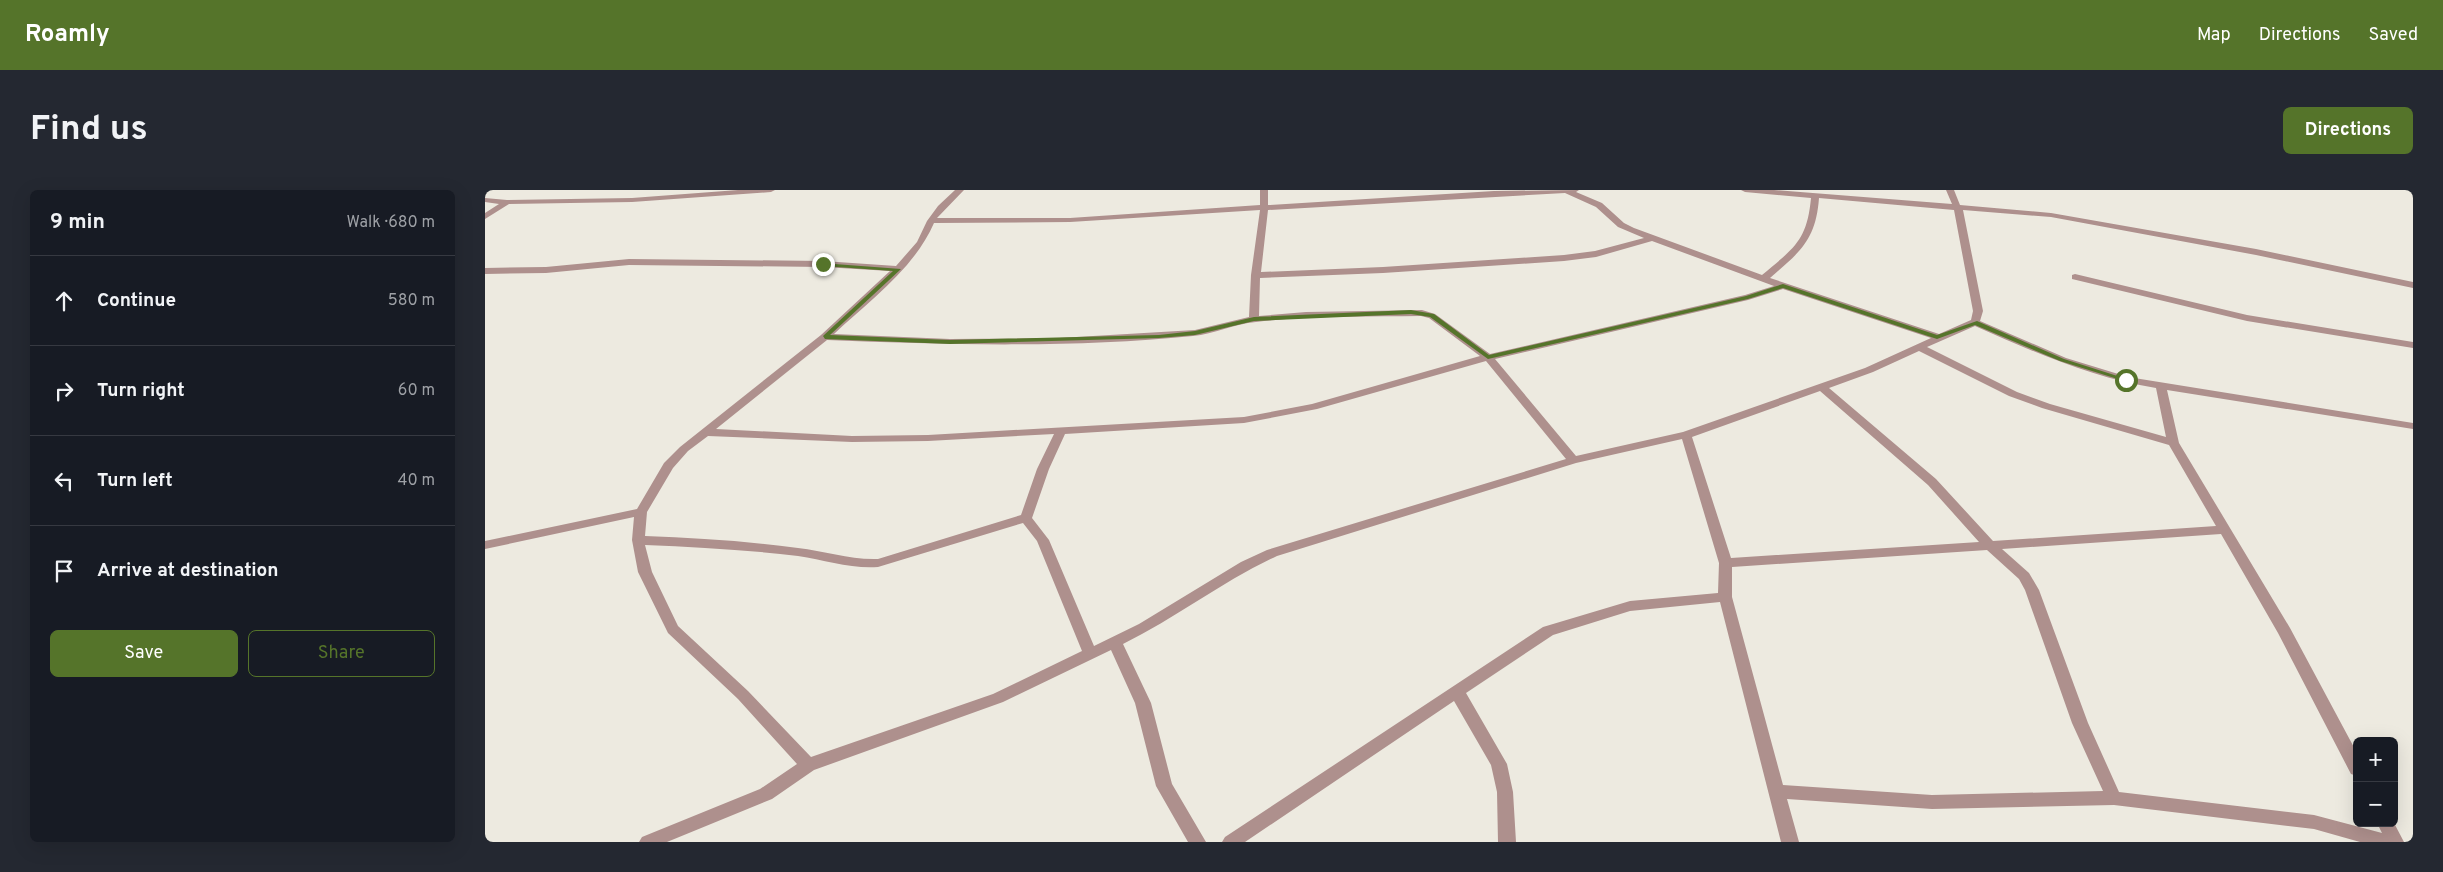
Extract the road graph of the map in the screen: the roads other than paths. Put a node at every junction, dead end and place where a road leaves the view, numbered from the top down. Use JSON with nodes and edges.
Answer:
{"nodes":[{"id":1,"x":771,"y":190,"type":"edge"},
{"id":2,"x":961,"y":190,"type":"edge"},
{"id":3,"x":1264,"y":190,"type":"edge"},
{"id":4,"x":1565,"y":190,"type":"edge"},
{"id":5,"x":1575,"y":190,"type":"edge"},
{"id":6,"x":1745,"y":190,"type":"edge"},
{"id":7,"x":1950,"y":190,"type":"edge"},
{"id":8,"x":1815,"y":197,"type":"junction"},
{"id":9,"x":485,"y":200,"type":"edge"},
{"id":10,"x":507,"y":202,"type":"junction"},
{"id":11,"x":1957,"y":206,"type":"junction"},
{"id":12,"x":1264,"y":208,"type":"junction"},
{"id":13,"x":485,"y":217,"type":"edge"},
{"id":14,"x":931,"y":221,"type":"junction"},
{"id":15,"x":1652,"y":238,"type":"junction"},
{"id":16,"x":898,"y":269,"type":"junction"},
{"id":17,"x":485,"y":271,"type":"edge"},
{"id":18,"x":1256,"y":275,"type":"junction"},
{"id":19,"x":2075,"y":277,"type":"dead end"},
{"id":20,"x":1763,"y":278,"type":"junction"},
{"id":21,"x":2413,"y":285,"type":"edge"},
{"id":22,"x":1783,"y":286,"type":"junction"},
{"id":23,"x":1254,"y":319,"type":"junction"},
{"id":24,"x":1975,"y":322,"type":"junction"},
{"id":25,"x":825,"y":337,"type":"junction"},
{"id":26,"x":1937,"y":337,"type":"junction"},
{"id":27,"x":2413,"y":345,"type":"edge"},
{"id":28,"x":1919,"y":347,"type":"junction"},
{"id":29,"x":1488,"y":357,"type":"junction"},
{"id":30,"x":2161,"y":386,"type":"junction"},
{"id":31,"x":1823,"y":387,"type":"junction"},
{"id":32,"x":2413,"y":426,"type":"edge"},
{"id":33,"x":1061,"y":431,"type":"junction"},
{"id":34,"x":704,"y":432,"type":"junction"},
{"id":35,"x":1686,"y":435,"type":"junction"},
{"id":36,"x":2173,"y":443,"type":"junction"},
{"id":37,"x":1573,"y":460,"type":"junction"},
{"id":38,"x":641,"y":512,"type":"junction"},
{"id":39,"x":1026,"y":518,"type":"junction"},
{"id":40,"x":2224,"y":530,"type":"junction"},
{"id":41,"x":637,"y":540,"type":"junction"},
{"id":42,"x":485,"y":545,"type":"edge"},
{"id":43,"x":1989,"y":545,"type":"junction"},
{"id":44,"x":1726,"y":563,"type":"junction"},
{"id":45,"x":1725,"y":597,"type":"junction"},
{"id":46,"x":1114,"y":642,"type":"junction"},
{"id":47,"x":1090,"y":652,"type":"junction"},
{"id":48,"x":1457,"y":692,"type":"junction"},
{"id":49,"x":2353,"y":761,"type":"edge"},
{"id":50,"x":807,"y":765,"type":"junction"},
{"id":51,"x":1775,"y":792,"type":"junction"},
{"id":52,"x":2114,"y":798,"type":"junction"},
{"id":53,"x":2387,"y":827,"type":"edge"},
{"id":54,"x":648,"y":842,"type":"edge"},
{"id":55,"x":1197,"y":842,"type":"edge"},
{"id":56,"x":1231,"y":842,"type":"edge"},
{"id":57,"x":1507,"y":842,"type":"edge"},
{"id":58,"x":1789,"y":842,"type":"edge"},
{"id":59,"x":2387,"y":842,"type":"edge"},
{"id":60,"x":2395,"y":842,"type":"edge"}],
"edges":[{"from":1,"to":10,"type":"street"},
{"from":2,"to":14,"type":"street"},
{"from":3,"to":12,"type":"street"},
{"from":4,"to":5,"type":"street"},
{"from":4,"to":12,"type":"street"},
{"from":4,"to":15,"type":"street"},
{"from":6,"to":8,"type":"street"},
{"from":7,"to":11,"type":"street"},
{"from":8,"to":11,"type":"street"},
{"from":8,"to":20,"type":"street"},
{"from":9,"to":10,"type":"street"},
{"from":10,"to":13,"type":"street"},
{"from":11,"to":21,"type":"street"},
{"from":11,"to":24,"type":"street"},
{"from":12,"to":14,"type":"street"},
{"from":12,"to":18,"type":"street"},
{"from":14,"to":16,"type":"street"},
{"from":15,"to":18,"type":"street"},
{"from":15,"to":20,"type":"street"},
{"from":16,"to":17,"type":"street"},
{"from":16,"to":25,"type":"street"},
{"from":18,"to":23,"type":"street"},
{"from":19,"to":27,"type":"street"},
{"from":20,"to":22,"type":"street"},
{"from":22,"to":26,"type":"street"},
{"from":22,"to":29,"type":"street"},
{"from":23,"to":25,"type":"street"},
{"from":23,"to":29,"type":"street"},
{"from":24,"to":26,"type":"street"},
{"from":24,"to":30,"type":"street"},
{"from":25,"to":34,"type":"street"},
{"from":26,"to":28,"type":"street"},
{"from":28,"to":31,"type":"street"},
{"from":28,"to":36,"type":"street"},
{"from":29,"to":33,"type":"street"},
{"from":29,"to":37,"type":"street"},
{"from":30,"to":32,"type":"street"},
{"from":30,"to":36,"type":"street"},
{"from":31,"to":35,"type":"street"},
{"from":31,"to":43,"type":"street"},
{"from":33,"to":34,"type":"street"},
{"from":33,"to":39,"type":"street"},
{"from":34,"to":38,"type":"street"},
{"from":35,"to":37,"type":"street"},
{"from":35,"to":44,"type":"street"},
{"from":36,"to":40,"type":"street"},
{"from":37,"to":46,"type":"street"},
{"from":38,"to":41,"type":"street"},
{"from":38,"to":42,"type":"street"},
{"from":39,"to":41,"type":"street"},
{"from":39,"to":47,"type":"street"},
{"from":40,"to":43,"type":"street"},
{"from":40,"to":49,"type":"street"},
{"from":41,"to":50,"type":"street"},
{"from":43,"to":44,"type":"street"},
{"from":43,"to":52,"type":"street"},
{"from":44,"to":45,"type":"street"},
{"from":45,"to":48,"type":"street"},
{"from":45,"to":51,"type":"street"},
{"from":46,"to":47,"type":"street"},
{"from":46,"to":55,"type":"street"},
{"from":47,"to":50,"type":"street"},
{"from":48,"to":56,"type":"street"},
{"from":48,"to":57,"type":"street"},
{"from":50,"to":54,"type":"street"},
{"from":51,"to":52,"type":"street"},
{"from":51,"to":58,"type":"street"},
{"from":52,"to":59,"type":"street"},
{"from":53,"to":60,"type":"street"}]}
